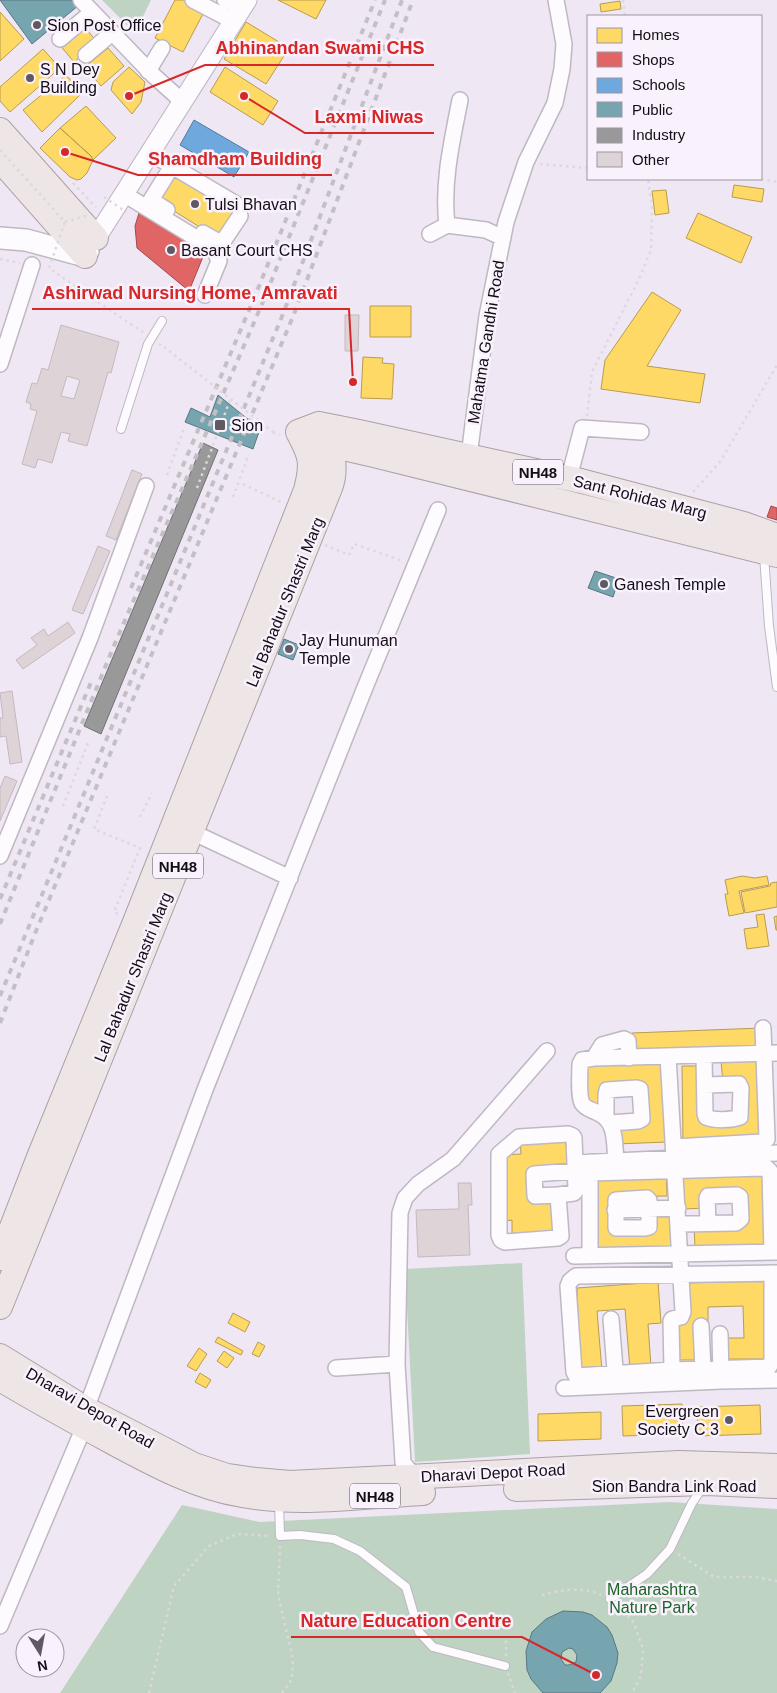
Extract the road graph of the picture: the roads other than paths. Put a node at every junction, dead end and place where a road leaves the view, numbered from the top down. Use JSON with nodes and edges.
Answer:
{"nodes":[{"id":1,"x":81,"y":0,"type":"edge"},
{"id":2,"x":193,"y":0,"type":"edge"},
{"id":3,"x":556,"y":0,"type":"edge"},
{"id":4,"x":237,"y":7,"type":"edge"},
{"id":5,"x":92,"y":12,"type":"junction"},
{"id":6,"x":112,"y":33,"type":"junction"},
{"id":7,"x":60,"y":39,"type":"dead end"},
{"id":8,"x":162,"y":48,"type":"dead end"},
{"id":9,"x":86,"y":55,"type":"dead end"},
{"id":10,"x":148,"y":71,"type":"junction"},
{"id":11,"x":460,"y":100,"type":"dead end"},
{"id":12,"x":183,"y":102,"type":"junction"},
{"id":13,"x":0,"y":130,"type":"edge"},
{"id":14,"x":150,"y":154,"type":"junction"},
{"id":15,"x":0,"y":160,"type":"edge"},
{"id":16,"x":172,"y":166,"type":"junction"},
{"id":17,"x":126,"y":197,"type":"junction"},
{"id":18,"x":151,"y":200,"type":"junction"},
{"id":19,"x":447,"y":225,"type":"junction"},
{"id":20,"x":430,"y":234,"type":"dead end"},
{"id":21,"x":0,"y":238,"type":"edge"},
{"id":22,"x":503,"y":238,"type":"junction"},
{"id":23,"x":90,"y":247,"type":"junction"},
{"id":24,"x":25,"y":263,"type":"road end"},
{"id":25,"x":205,"y":295,"type":"dead end"},
{"id":26,"x":162,"y":320,"type":"dead end"},
{"id":27,"x":0,"y":364,"type":"edge"},
{"id":28,"x":121,"y":429,"type":"dead end"},
{"id":29,"x":641,"y":432,"type":"dead end"},
{"id":30,"x":314,"y":438,"type":"junction"},
{"id":31,"x":469,"y":456,"type":"junction"},
{"id":32,"x":555,"y":483,"type":"junction"},
{"id":33,"x":146,"y":486,"type":"dead end"},
{"id":34,"x":645,"y":497,"type":"junction"},
{"id":35,"x":438,"y":510,"type":"dead end"},
{"id":36,"x":638,"y":520,"type":"junction"},
{"id":37,"x":772,"y":548,"type":"edge"},
{"id":38,"x":777,"y":687,"type":"edge"},
{"id":39,"x":192,"y":832,"type":"junction"},
{"id":40,"x":0,"y":856,"type":"edge"},
{"id":41,"x":290,"y":878,"type":"junction"},
{"id":42,"x":161,"y":883,"type":"junction"},
{"id":43,"x":763,"y":1028,"type":"dead end"},
{"id":44,"x":548,"y":1051,"type":"dead end"},
{"id":45,"x":770,"y":1053,"type":"edge"},
{"id":46,"x":704,"y":1055,"type":"junction"},
{"id":47,"x":668,"y":1056,"type":"junction"},
{"id":48,"x":705,"y":1085,"type":"dead end"},
{"id":49,"x":777,"y":1153,"type":"edge"},
{"id":50,"x":748,"y":1155,"type":"junction"},
{"id":51,"x":674,"y":1158,"type":"junction"},
{"id":52,"x":616,"y":1161,"type":"junction"},
{"id":53,"x":651,"y":1165,"type":"junction"},
{"id":54,"x":582,"y":1167,"type":"junction"},
{"id":55,"x":558,"y":1195,"type":"junction"},
{"id":56,"x":678,"y":1208,"type":"junction"},
{"id":57,"x":615,"y":1210,"type":"dead end"},
{"id":58,"x":679,"y":1224,"type":"junction"},
{"id":59,"x":708,"y":1224,"type":"dead end"},
{"id":60,"x":775,"y":1252,"type":"edge"},
{"id":61,"x":681,"y":1254,"type":"junction"},
{"id":62,"x":574,"y":1256,"type":"dead end"},
{"id":63,"x":590,"y":1256,"type":"junction"},
{"id":64,"x":0,"y":1258,"type":"edge"},
{"id":65,"x":774,"y":1273,"type":"edge"},
{"id":66,"x":681,"y":1274,"type":"junction"},
{"id":67,"x":0,"y":1307,"type":"edge"},
{"id":68,"x":611,"y":1319,"type":"dead end"},
{"id":69,"x":701,"y":1326,"type":"dead end"},
{"id":70,"x":720,"y":1334,"type":"dead end"},
{"id":71,"x":0,"y":1356,"type":"edge"},
{"id":72,"x":397,"y":1364,"type":"junction"},
{"id":73,"x":336,"y":1368,"type":"dead end"},
{"id":74,"x":703,"y":1369,"type":"junction"},
{"id":75,"x":672,"y":1370,"type":"junction"},
{"id":76,"x":721,"y":1375,"type":"junction"},
{"id":77,"x":0,"y":1379,"type":"edge"},
{"id":78,"x":615,"y":1380,"type":"junction"},
{"id":79,"x":777,"y":1380,"type":"edge"},
{"id":80,"x":564,"y":1388,"type":"dead end"},
{"id":81,"x":85,"y":1418,"type":"junction"},
{"id":82,"x":777,"y":1466,"type":"edge"},
{"id":83,"x":706,"y":1483,"type":"junction"},
{"id":84,"x":417,"y":1485,"type":"junction"},
{"id":85,"x":777,"y":1486,"type":"edge"},
{"id":86,"x":280,"y":1499,"type":"junction"},
{"id":87,"x":610,"y":1600,"type":"road end"},
{"id":88,"x":0,"y":1626,"type":"edge"},
{"id":89,"x":505,"y":1666,"type":"dead end"}],
"edges":[{"from":1,"to":5,"type":"street"},
{"from":2,"to":4,"type":"street"},
{"from":3,"to":22,"type":"street","name":"Mahatma Gandhi Road"},
{"from":4,"to":12,"type":"street"},
{"from":5,"to":6,"type":"street"},
{"from":5,"to":7,"type":"street"},
{"from":6,"to":9,"type":"street"},
{"from":6,"to":10,"type":"street"},
{"from":8,"to":10,"type":"street"},
{"from":10,"to":12,"type":"street"},
{"from":11,"to":19,"type":"street"},
{"from":12,"to":14,"type":"street"},
{"from":13,"to":23,"type":"main road"},
{"from":14,"to":16,"type":"street"},
{"from":14,"to":17,"type":"street"},
{"from":15,"to":23,"type":"main road"},
{"from":16,"to":18,"type":"street"},
{"from":16,"to":18,"type":"street"},
{"from":17,"to":18,"type":"street"},
{"from":17,"to":23,"type":"street"},
{"from":17,"to":25,"type":"street"},
{"from":19,"to":20,"type":"street"},
{"from":19,"to":22,"type":"street"},
{"from":21,"to":23,"type":"main road"},
{"from":22,"to":31,"type":"street","name":"Mahatma Gandhi Road"},
{"from":24,"to":27,"type":"street"},
{"from":26,"to":28,"type":"lane"},
{"from":29,"to":32,"type":"street"},
{"from":30,"to":31,"type":"main road","name":"Sant Rohidas Marg","number":"NH48"},
{"from":30,"to":32,"type":"main road","name":"Sant Rohidas Marg"},
{"from":30,"to":39,"type":"main road","name":"Lal Bahadur Shastri Marg","number":"NH48"},
{"from":30,"to":42,"type":"main road","name":"Lal Bahadur Shastri Marg","number":"NH48"},
{"from":31,"to":32,"type":"main road","name":"Sant Rohidas Marg","number":"NH48"},
{"from":32,"to":34,"type":"main road","name":"Sant Rohidas Marg","number":"NH48"},
{"from":32,"to":36,"type":"main road","name":"Sant Rohidas Marg"},
{"from":33,"to":40,"type":"street"},
{"from":34,"to":36,"type":"main road"},
{"from":34,"to":37,"type":"main road","name":"Sant Rohidas Marg","number":"NH48"},
{"from":35,"to":41,"type":"street"},
{"from":36,"to":37,"type":"main road","name":"Sant Rohidas Marg"},
{"from":37,"to":38,"type":"lane"},
{"from":39,"to":41,"type":"street"},
{"from":39,"to":42,"type":"main road","name":"Lal Bahadur Shastri Marg","number":"NH48"},
{"from":41,"to":81,"type":"street"},
{"from":42,"to":64,"type":"main road","name":"Lal Bahadur Shastri Marg","number":"NH48"},
{"from":42,"to":67,"type":"main road","name":"Lal Bahadur Shastri Marg","number":"NH48"},
{"from":43,"to":45,"type":"street"},
{"from":44,"to":72,"type":"street"},
{"from":45,"to":46,"type":"street"},
{"from":45,"to":50,"type":"street"},
{"from":46,"to":47,"type":"street"},
{"from":46,"to":48,"type":"street"},
{"from":47,"to":51,"type":"street"},
{"from":47,"to":52,"type":"street"},
{"from":49,"to":50,"type":"street"},
{"from":50,"to":51,"type":"street"},
{"from":50,"to":60,"type":"street"},
{"from":51,"to":53,"type":"street"},
{"from":51,"to":56,"type":"street"},
{"from":52,"to":53,"type":"street"},
{"from":52,"to":54,"type":"street"},
{"from":53,"to":54,"type":"street"},
{"from":54,"to":55,"type":"street"},
{"from":54,"to":55,"type":"street"},
{"from":54,"to":55,"type":"street"},
{"from":54,"to":63,"type":"street"},
{"from":56,"to":57,"type":"street"},
{"from":56,"to":58,"type":"street"},
{"from":58,"to":59,"type":"street"},
{"from":58,"to":61,"type":"street"},
{"from":60,"to":61,"type":"street"},
{"from":61,"to":63,"type":"street"},
{"from":61,"to":66,"type":"street"},
{"from":62,"to":63,"type":"street"},
{"from":65,"to":66,"type":"street"},
{"from":65,"to":76,"type":"street"},
{"from":66,"to":75,"type":"street"},
{"from":66,"to":78,"type":"street"},
{"from":68,"to":78,"type":"street"},
{"from":69,"to":74,"type":"street"},
{"from":70,"to":76,"type":"street"},
{"from":71,"to":81,"type":"main road","name":"Dharavi Depot Road"},
{"from":72,"to":73,"type":"street"},
{"from":72,"to":84,"type":"street"},
{"from":74,"to":75,"type":"street"},
{"from":74,"to":76,"type":"street"},
{"from":75,"to":78,"type":"street"},
{"from":76,"to":78,"type":"street"},
{"from":76,"to":79,"type":"street"},
{"from":77,"to":81,"type":"main road","name":"Sion Bandra Link Road","number":"NH48"},
{"from":78,"to":80,"type":"street"},
{"from":81,"to":84,"type":"main road","name":"Dharavi Depot Road"},
{"from":81,"to":86,"type":"main road","name":"Sion Bandra Link Road","number":"NH48"},
{"from":81,"to":88,"type":"street"},
{"from":82,"to":84,"type":"main road","name":"Dharavi Depot Road"},
{"from":83,"to":84,"type":"main road","name":"Sion Bandra Link Road","number":"NH48"},
{"from":83,"to":85,"type":"main road","name":"Sion Bandra Link Road","number":"NH48"},
{"from":83,"to":87,"type":"lane"},
{"from":84,"to":86,"type":"main road","name":"Sion Bandra Link Road","number":"NH48"},
{"from":86,"to":89,"type":"lane"}]}
